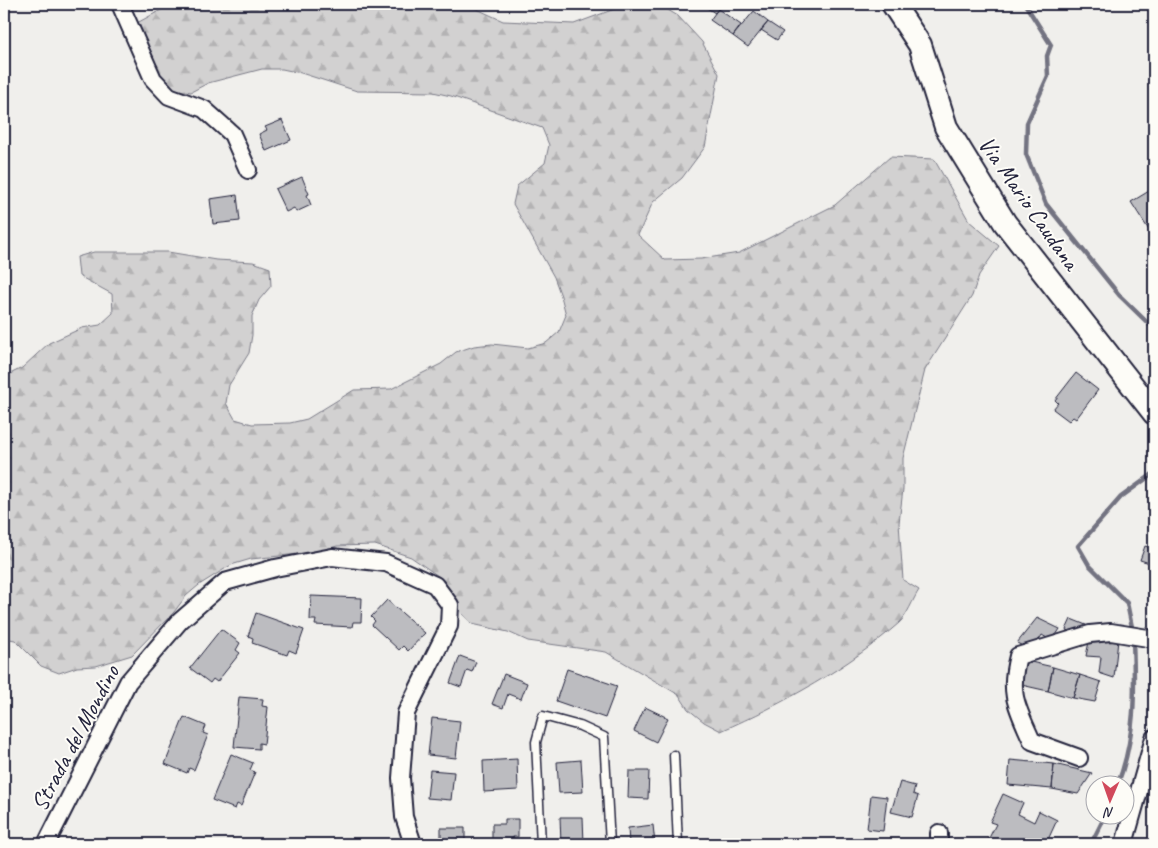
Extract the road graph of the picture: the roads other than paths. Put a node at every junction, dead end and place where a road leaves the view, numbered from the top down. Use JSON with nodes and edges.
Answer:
{"nodes":[{"id":1,"x":120,"y":4,"type":"edge"},
{"id":2,"x":893,"y":4,"type":"edge"},
{"id":3,"x":248,"y":170,"type":"dead end"},
{"id":4,"x":1154,"y":414,"type":"edge"},
{"id":5,"x":1154,"y":639,"type":"edge"},
{"id":6,"x":1154,"y":738,"type":"edge"},
{"id":7,"x":674,"y":756,"type":"dead end"},
{"id":8,"x":1079,"y":758,"type":"dead end"},
{"id":9,"x":46,"y":844,"type":"edge"},
{"id":10,"x":413,"y":844,"type":"edge"},
{"id":11,"x":541,"y":844,"type":"edge"},
{"id":12,"x":610,"y":844,"type":"edge"},
{"id":13,"x":678,"y":844,"type":"edge"},
{"id":14,"x":1124,"y":844,"type":"edge"}],
"edges":[{"from":1,"to":3,"type":"street"},
{"from":2,"to":4,"type":"main road","name":"Via Mario Caudana"},
{"from":5,"to":8,"type":"street"},
{"from":6,"to":14,"type":"street"},
{"from":7,"to":13,"type":"lane"},
{"from":9,"to":10,"type":"street","name":"Strada del Mondino"},
{"from":11,"to":12,"type":"lane"}]}
